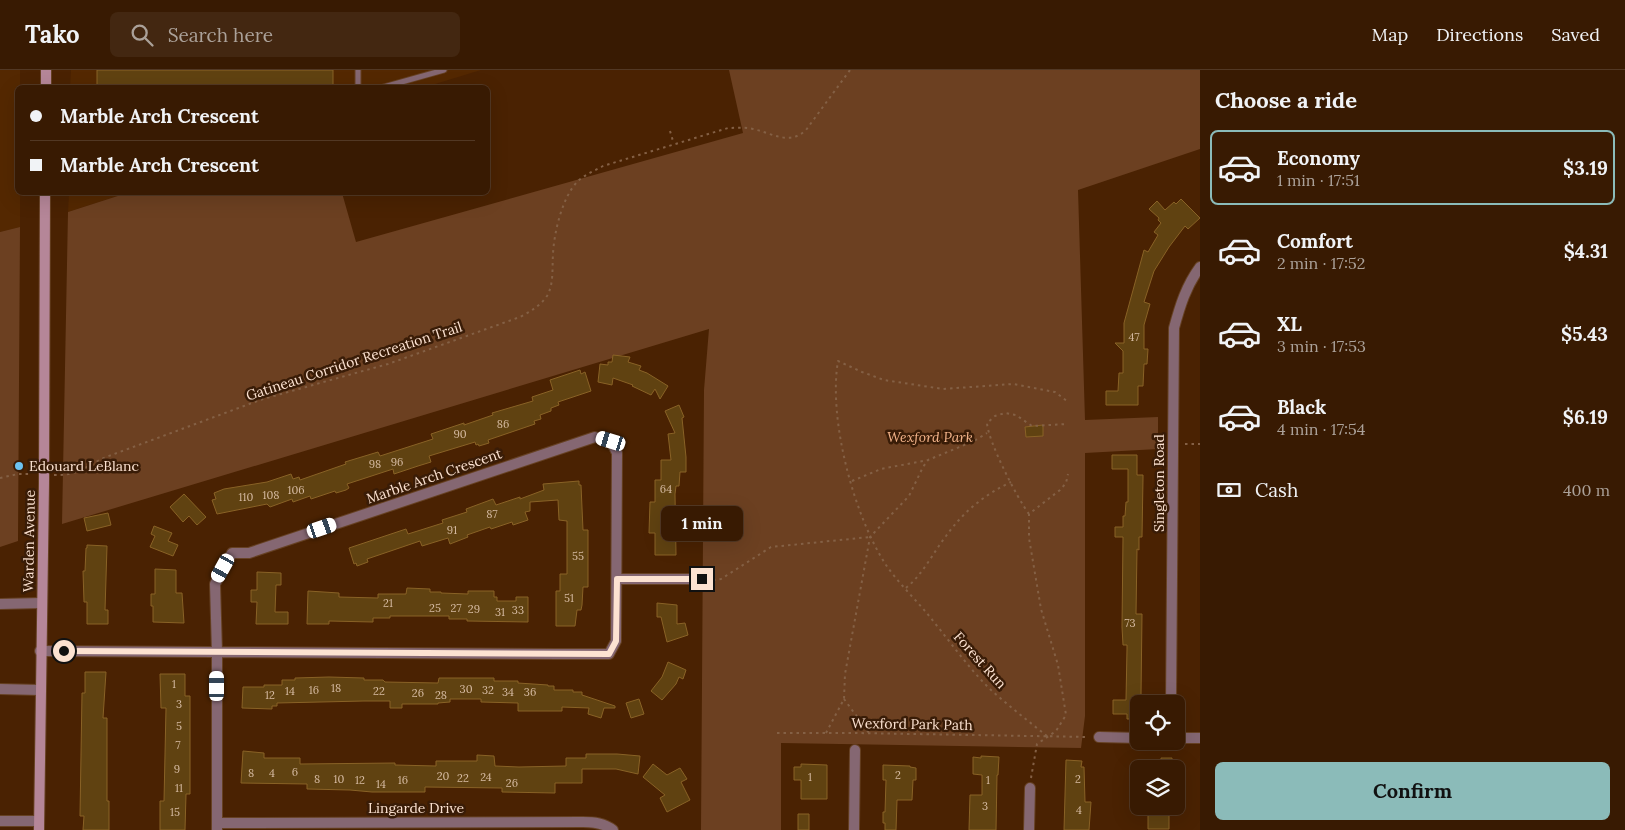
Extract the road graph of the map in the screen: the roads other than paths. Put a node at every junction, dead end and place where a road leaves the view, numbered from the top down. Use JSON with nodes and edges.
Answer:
{"nodes":[{"id":1,"x":46,"y":70,"type":"edge"},
{"id":2,"x":358,"y":70,"type":"edge"},
{"id":3,"x":444,"y":70,"type":"edge"},
{"id":4,"x":46,"y":85,"type":"edge"},
{"id":5,"x":358,"y":85,"type":"edge"},
{"id":6,"x":391,"y":85,"type":"edge"},
{"id":7,"x":45,"y":195,"type":"edge"},
{"id":8,"x":1200,"y":267,"type":"edge"},
{"id":9,"x":617,"y":579,"type":"junction"},
{"id":10,"x":702,"y":579,"type":"dead end"},
{"id":11,"x":41,"y":603,"type":"junction"},
{"id":12,"x":0,"y":604,"type":"edge"},
{"id":13,"x":40,"y":651,"type":"junction"},
{"id":14,"x":217,"y":652,"type":"junction"},
{"id":15,"x":0,"y":689,"type":"edge"},
{"id":16,"x":40,"y":690,"type":"junction"},
{"id":17,"x":1171,"y":695,"type":"edge"},
{"id":18,"x":1098,"y":737,"type":"road end"},
{"id":19,"x":1130,"y":738,"type":"edge"},
{"id":20,"x":1185,"y":738,"type":"edge"},
{"id":21,"x":1200,"y":738,"type":"edge"},
{"id":22,"x":855,"y":750,"type":"dead end"},
{"id":23,"x":1030,"y":788,"type":"road end"},
{"id":24,"x":0,"y":821,"type":"edge"},
{"id":25,"x":274,"y":822,"type":"junction"},
{"id":26,"x":39,"y":825,"type":"edge"},
{"id":27,"x":217,"y":826,"type":"edge"},
{"id":28,"x":282,"y":830,"type":"edge"},
{"id":29,"x":613,"y":830,"type":"edge"},
{"id":30,"x":854,"y":830,"type":"edge"},
{"id":31,"x":1029,"y":830,"type":"edge"}],
"edges":[{"from":1,"to":4,"type":"main road"},
{"from":2,"to":5,"type":"lane"},
{"from":3,"to":6,"type":"lane"},
{"from":7,"to":11,"type":"main road","name":"Warden Avenue"},
{"from":8,"to":17,"type":"street","name":"Singleton Road"},
{"from":9,"to":10,"type":"street"},
{"from":9,"to":14,"type":"street","name":"Marble Arch Crescent"},
{"from":9,"to":14,"type":"street","name":"Marble Arch Crescent"},
{"from":11,"to":12,"type":"street"},
{"from":11,"to":13,"type":"main road","name":"Warden Avenue"},
{"from":13,"to":14,"type":"street","name":"Marble Arch Crescent"},
{"from":13,"to":16,"type":"main road","name":"Warden Avenue"},
{"from":14,"to":27,"type":"street"},
{"from":15,"to":16,"type":"street"},
{"from":16,"to":26,"type":"main road","name":"Warden Avenue"},
{"from":18,"to":19,"type":"street"},
{"from":20,"to":21,"type":"street"},
{"from":22,"to":30,"type":"street"},
{"from":23,"to":31,"type":"street"},
{"from":24,"to":26,"type":"street"},
{"from":25,"to":27,"type":"street","name":"Lingarde Drive"},
{"from":25,"to":28,"type":"street"},
{"from":25,"to":29,"type":"street","name":"Lingarde Drive"}]}
